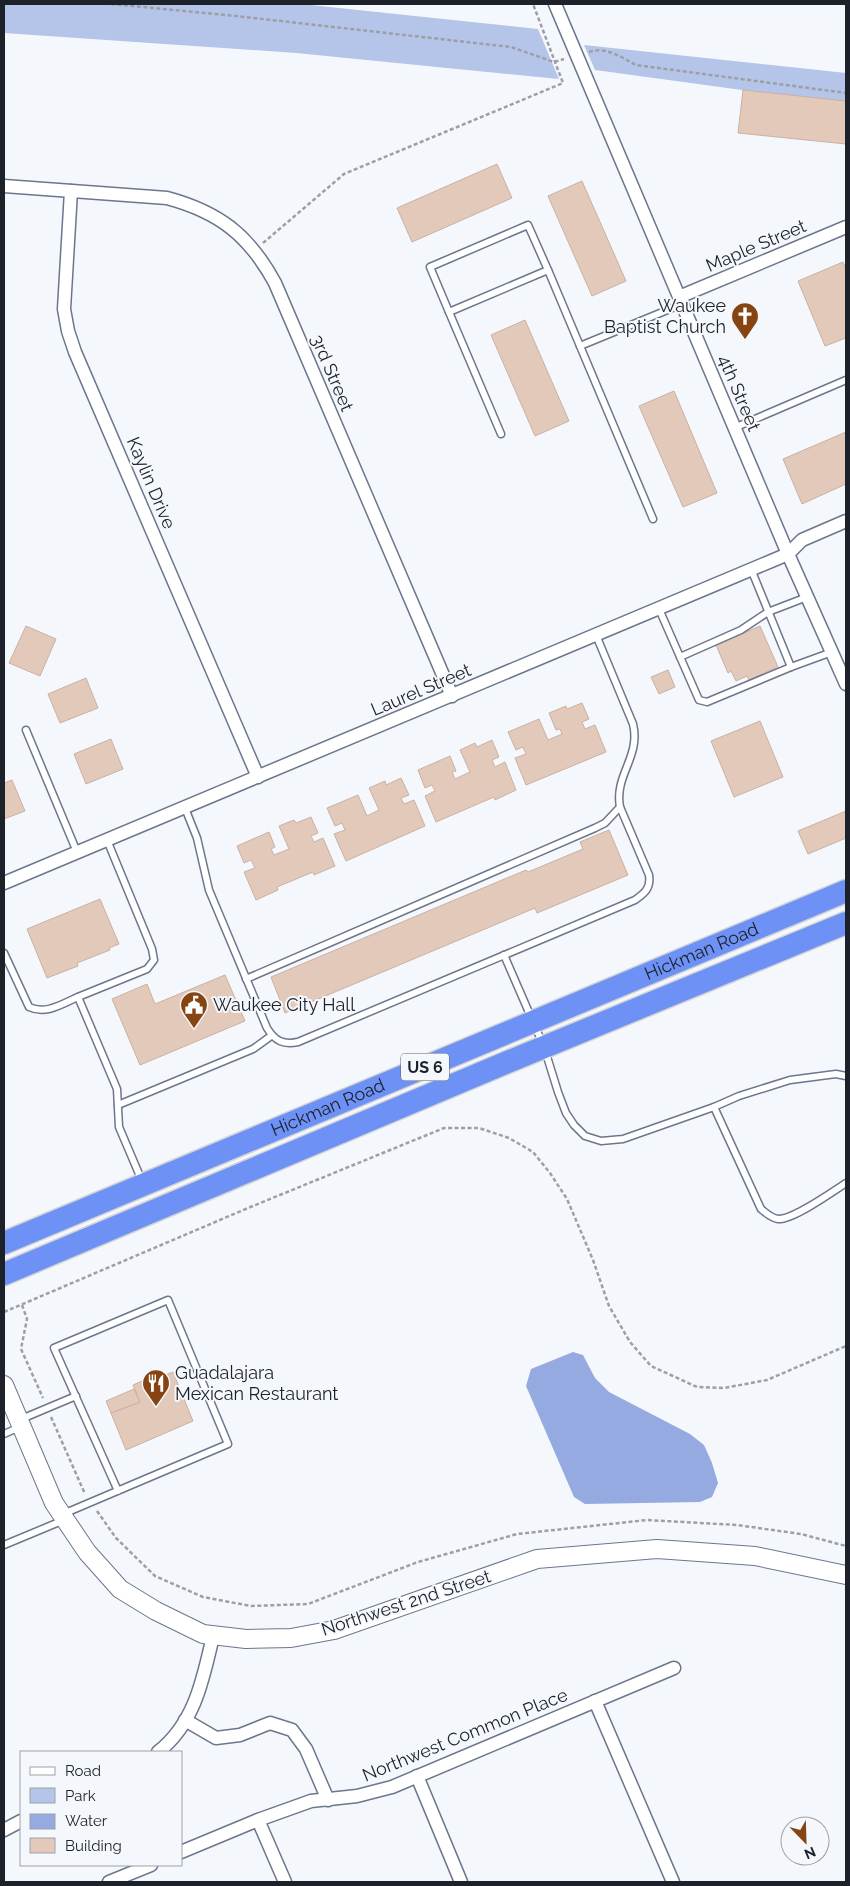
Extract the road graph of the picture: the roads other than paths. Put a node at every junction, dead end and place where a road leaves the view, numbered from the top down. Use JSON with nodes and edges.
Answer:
{"nodes":[{"id":1,"x":555,"y":4,"type":"edge"},
{"id":2,"x":4,"y":186,"type":"edge"},
{"id":3,"x":71,"y":191,"type":"junction"},
{"id":4,"x":846,"y":228,"type":"edge"},
{"id":5,"x":548,"y":270,"type":"junction"},
{"id":6,"x":680,"y":301,"type":"junction"},
{"id":7,"x":449,"y":312,"type":"junction"},
{"id":8,"x":580,"y":346,"type":"junction"},
{"id":9,"x":846,"y":380,"type":"edge"},
{"id":10,"x":734,"y":428,"type":"junction"},
{"id":11,"x":500,"y":434,"type":"dead end"},
{"id":12,"x":653,"y":519,"type":"dead end"},
{"id":13,"x":846,"y":521,"type":"edge"},
{"id":14,"x":788,"y":554,"type":"junction"},
{"id":15,"x":752,"y":569,"type":"junction"},
{"id":16,"x":807,"y":597,"type":"junction"},
{"id":17,"x":659,"y":609,"type":"junction"},
{"id":18,"x":768,"y":612,"type":"junction"},
{"id":19,"x":596,"y":635,"type":"junction"},
{"id":20,"x":832,"y":652,"type":"junction"},
{"id":21,"x":680,"y":657,"type":"junction"},
{"id":22,"x":791,"y":667,"type":"junction"},
{"id":23,"x":845,"y":678,"type":"edge"},
{"id":24,"x":452,"y":696,"type":"junction"},
{"id":25,"x":26,"y":730,"type":"dead end"},
{"id":26,"x":258,"y":777,"type":"junction"},
{"id":27,"x":620,"y":807,"type":"junction"},
{"id":28,"x":185,"y":808,"type":"junction"},
{"id":29,"x":107,"y":840,"type":"junction"},
{"id":30,"x":77,"y":852,"type":"junction"},
{"id":31,"x":4,"y":883,"type":"edge"},
{"id":32,"x":846,"y":891,"type":"edge"},
{"id":33,"x":846,"y":923,"type":"edge"},
{"id":34,"x":4,"y":953,"type":"edge"},
{"id":35,"x":504,"y":955,"type":"junction"},
{"id":36,"x":246,"y":979,"type":"junction"},
{"id":37,"x":78,"y":997,"type":"junction"},
{"id":38,"x":532,"y":1022,"type":"junction"},
{"id":39,"x":272,"y":1036,"type":"junction"},
{"id":40,"x":544,"y":1047,"type":"junction"},
{"id":41,"x":846,"y":1076,"type":"edge"},
{"id":42,"x":118,"y":1106,"type":"junction"},
{"id":43,"x":714,"y":1107,"type":"junction"},
{"id":44,"x":846,"y":1183,"type":"edge"},
{"id":45,"x":144,"y":1184,"type":"junction"},
{"id":46,"x":4,"y":1243,"type":"edge"},
{"id":47,"x":4,"y":1274,"type":"edge"},
{"id":48,"x":4,"y":1385,"type":"edge"},
{"id":49,"x":76,"y":1396,"type":"junction"},
{"id":50,"x":20,"y":1423,"type":"junction"},
{"id":51,"x":4,"y":1434,"type":"edge"},
{"id":52,"x":118,"y":1491,"type":"junction"},
{"id":53,"x":64,"y":1517,"type":"junction"},
{"id":54,"x":4,"y":1545,"type":"edge"},
{"id":55,"x":846,"y":1575,"type":"edge"},
{"id":56,"x":213,"y":1636,"type":"junction"},
{"id":57,"x":674,"y":1668,"type":"dead end"},
{"id":58,"x":595,"y":1701,"type":"junction"},
{"id":59,"x":185,"y":1720,"type":"junction"},
{"id":60,"x":159,"y":1751,"type":"edge"},
{"id":61,"x":417,"y":1776,"type":"junction"},
{"id":62,"x":328,"y":1800,"type":"junction"},
{"id":63,"x":258,"y":1820,"type":"junction"},
{"id":64,"x":20,"y":1822,"type":"edge"},
{"id":65,"x":4,"y":1830,"type":"edge"},
{"id":66,"x":182,"y":1852,"type":"edge"},
{"id":67,"x":149,"y":1866,"type":"edge"},
{"id":68,"x":109,"y":1882,"type":"edge"},
{"id":69,"x":285,"y":1882,"type":"edge"},
{"id":70,"x":461,"y":1882,"type":"edge"},
{"id":71,"x":673,"y":1882,"type":"edge"}],
"edges":[{"from":1,"to":6,"type":"street","name":"4th Street"},
{"from":2,"to":3,"type":"street","name":"3rd Street"},
{"from":3,"to":24,"type":"street","name":"3rd Street"},
{"from":3,"to":26,"type":"street","name":"Kaylin Drive"},
{"from":4,"to":6,"type":"street","name":"Maple Street"},
{"from":5,"to":7,"type":"lane"},
{"from":5,"to":7,"type":"lane"},
{"from":5,"to":8,"type":"lane"},
{"from":6,"to":8,"type":"lane"},
{"from":6,"to":10,"type":"street","name":"4th Street"},
{"from":7,"to":11,"type":"lane"},
{"from":8,"to":12,"type":"lane"},
{"from":9,"to":10,"type":"lane"},
{"from":10,"to":14,"type":"street","name":"4th Street"},
{"from":13,"to":14,"type":"street","name":"Laurel Street"},
{"from":14,"to":15,"type":"street","name":"Laurel Street"},
{"from":14,"to":16,"type":"street","name":"4th Street"},
{"from":15,"to":17,"type":"street","name":"Laurel Street"},
{"from":15,"to":18,"type":"lane"},
{"from":16,"to":18,"type":"lane"},
{"from":16,"to":20,"type":"street","name":"4th Street"},
{"from":17,"to":19,"type":"street","name":"Laurel Street"},
{"from":17,"to":21,"type":"lane"},
{"from":18,"to":21,"type":"lane"},
{"from":18,"to":22,"type":"lane"},
{"from":19,"to":24,"type":"street","name":"Laurel Street"},
{"from":19,"to":27,"type":"lane"},
{"from":20,"to":22,"type":"lane"},
{"from":20,"to":23,"type":"street","name":"4th Street"},
{"from":21,"to":22,"type":"lane"},
{"from":24,"to":26,"type":"street","name":"Laurel Street"},
{"from":25,"to":30,"type":"lane"},
{"from":26,"to":28,"type":"street","name":"Laurel Street"},
{"from":27,"to":35,"type":"lane"},
{"from":27,"to":36,"type":"lane"},
{"from":28,"to":29,"type":"street","name":"Laurel Street"},
{"from":28,"to":36,"type":"lane"},
{"from":29,"to":30,"type":"street","name":"Laurel Street"},
{"from":29,"to":37,"type":"lane"},
{"from":30,"to":31,"type":"street","name":"Laurel Street"},
{"from":32,"to":38,"type":"highway","name":"Hickman Road","number":"US 6"},
{"from":33,"to":40,"type":"highway","name":"Hickman Road","number":"US 6"},
{"from":34,"to":37,"type":"lane"},
{"from":35,"to":38,"type":"lane"},
{"from":35,"to":39,"type":"lane"},
{"from":36,"to":39,"type":"lane"},
{"from":37,"to":42,"type":"lane"},
{"from":38,"to":40,"type":"lane"},
{"from":38,"to":45,"type":"highway","name":"Hickman Road","number":"US 6"},
{"from":39,"to":42,"type":"lane"},
{"from":40,"to":43,"type":"lane"},
{"from":40,"to":47,"type":"highway","name":"Hickman Road","number":"US 6"},
{"from":41,"to":43,"type":"lane"},
{"from":42,"to":45,"type":"lane"},
{"from":43,"to":44,"type":"lane"},
{"from":45,"to":46,"type":"highway","name":"Hickman Road","number":"US 6"},
{"from":48,"to":50,"type":"street","name":"Northwest 2nd Street"},
{"from":49,"to":50,"type":"lane"},
{"from":49,"to":52,"type":"lane"},
{"from":49,"to":52,"type":"lane"},
{"from":50,"to":51,"type":"lane"},
{"from":50,"to":53,"type":"street","name":"Northwest 2nd Street"},
{"from":52,"to":53,"type":"lane"},
{"from":53,"to":54,"type":"lane"},
{"from":53,"to":56,"type":"street","name":"Northwest 2nd Street"},
{"from":55,"to":56,"type":"street","name":"Northwest 2nd Street"},
{"from":56,"to":59,"type":"street"},
{"from":57,"to":58,"type":"street","name":"Northwest Common Place"},
{"from":58,"to":61,"type":"street","name":"Northwest Common Place"},
{"from":58,"to":71,"type":"street"},
{"from":59,"to":60,"type":"street"},
{"from":59,"to":62,"type":"street"},
{"from":61,"to":62,"type":"street","name":"Northwest Common Place"},
{"from":61,"to":70,"type":"street"},
{"from":62,"to":63,"type":"street","name":"Northwest Common Place"},
{"from":63,"to":66,"type":"street","name":"Northwest Common Place"},
{"from":63,"to":69,"type":"street"},
{"from":64,"to":65,"type":"street"},
{"from":67,"to":68,"type":"street"}]}
